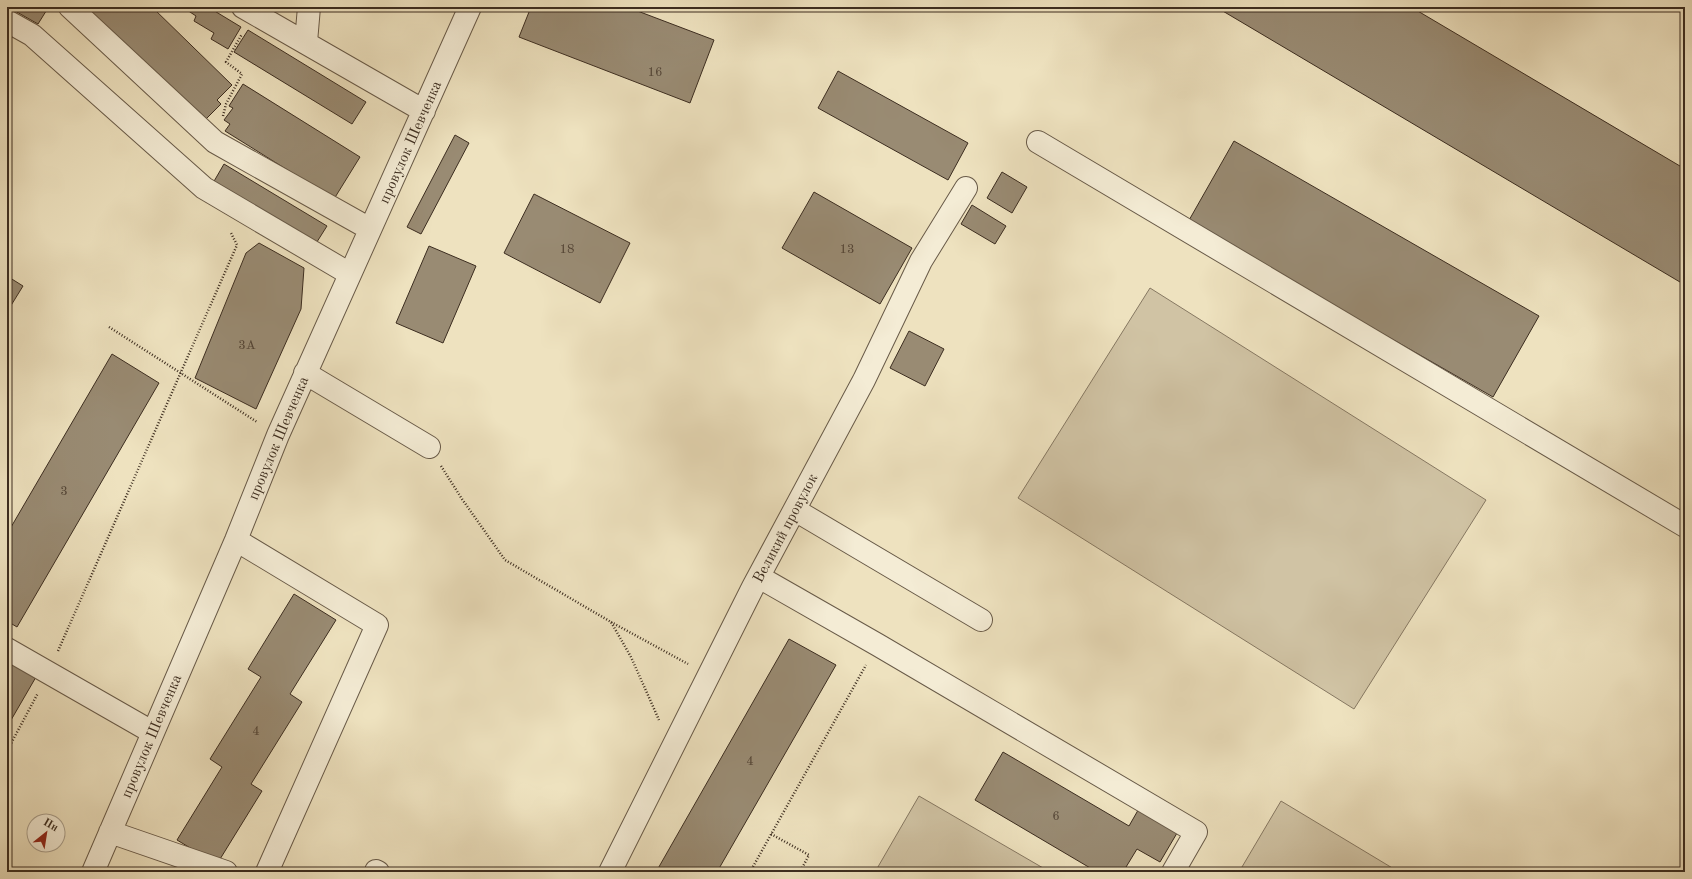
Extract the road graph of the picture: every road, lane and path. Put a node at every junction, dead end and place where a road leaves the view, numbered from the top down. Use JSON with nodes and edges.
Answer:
{"nodes":[{"id":1,"x":70,"y":7,"type":"edge"},
{"id":2,"x":309,"y":7,"type":"edge"},
{"id":3,"x":470,"y":7,"type":"edge"},
{"id":4,"x":248,"y":10,"type":"edge"},
{"id":5,"x":7,"y":21,"type":"edge"},
{"id":6,"x":306,"y":42,"type":"junction"},
{"id":7,"x":424,"y":111,"type":"junction"},
{"id":8,"x":215,"y":142,"type":"junction"},
{"id":9,"x":1038,"y":142,"type":"dead end"},
{"id":10,"x":966,"y":188,"type":"dead end"},
{"id":11,"x":370,"y":228,"type":"junction"},
{"id":12,"x":231,"y":232,"type":"dead end"},
{"id":13,"x":350,"y":274,"type":"junction"},
{"id":14,"x":109,"y":327,"type":"dead end"},
{"id":15,"x":181,"y":373,"type":"junction"},
{"id":16,"x":305,"y":373,"type":"junction"},
{"id":17,"x":278,"y":435,"type":"junction"},
{"id":18,"x":429,"y":447,"type":"joint"},
{"id":19,"x":794,"y":510,"type":"junction"},
{"id":20,"x":1685,"y":526,"type":"edge"},
{"id":21,"x":236,"y":540,"type":"junction"},
{"id":22,"x":759,"y":577,"type":"junction"},
{"id":23,"x":982,"y":620,"type":"dead end"},
{"id":24,"x":611,"y":622,"type":"junction"},
{"id":25,"x":878,"y":645,"type":"junction"},
{"id":26,"x":7,"y":649,"type":"edge"},
{"id":27,"x":48,"y":673,"type":"junction"},
{"id":28,"x":709,"y":676,"type":"junction"},
{"id":29,"x":152,"y":732,"type":"junction"},
{"id":30,"x":672,"y":748,"type":"junction"},
{"id":31,"x":7,"y":751,"type":"edge"},
{"id":32,"x":110,"y":832,"type":"junction"},
{"id":33,"x":772,"y":834,"type":"junction"},
{"id":34,"x":93,"y":872,"type":"edge"},
{"id":35,"x":226,"y":872,"type":"edge"},
{"id":36,"x":267,"y":872,"type":"edge"},
{"id":37,"x":610,"y":872,"type":"edge"},
{"id":38,"x":750,"y":872,"type":"edge"},
{"id":39,"x":800,"y":872,"type":"edge"},
{"id":40,"x":1173,"y":872,"type":"edge"}],
"edges":[{"from":1,"to":8,"type":"street"},
{"from":2,"to":6,"type":"street"},
{"from":3,"to":7,"type":"street","name":"провулок Шевченка"},
{"from":4,"to":6,"type":"street"},
{"from":4,"to":8,"type":"path"},
{"from":5,"to":13,"type":"street"},
{"from":6,"to":7,"type":"street"},
{"from":7,"to":11,"type":"street","name":"провулок Шевченка"},
{"from":8,"to":11,"type":"street"},
{"from":9,"to":20,"type":"street"},
{"from":10,"to":19,"type":"street","name":"Великий провулок"},
{"from":11,"to":13,"type":"street","name":"провулок Шевченка"},
{"from":12,"to":15,"type":"path"},
{"from":13,"to":16,"type":"street","name":"провулок Шевченка"},
{"from":14,"to":15,"type":"path"},
{"from":15,"to":17,"type":"path"},
{"from":15,"to":27,"type":"path"},
{"from":16,"to":17,"type":"street","name":"провулок Шевченка"},
{"from":16,"to":18,"type":"street"},
{"from":17,"to":21,"type":"street","name":"провулок Шевченка"},
{"from":18,"to":24,"type":"path"},
{"from":19,"to":22,"type":"street","name":"Великий провулок"},
{"from":19,"to":23,"type":"street"},
{"from":21,"to":29,"type":"street","name":"провулок Шевченка"},
{"from":21,"to":36,"type":"street"},
{"from":22,"to":25,"type":"street"},
{"from":22,"to":28,"type":"street","name":"Великий провулок"},
{"from":24,"to":28,"type":"path"},
{"from":24,"to":30,"type":"path"},
{"from":25,"to":33,"type":"path"},
{"from":25,"to":40,"type":"street"},
{"from":26,"to":27,"type":"street"},
{"from":27,"to":29,"type":"street"},
{"from":27,"to":31,"type":"path"},
{"from":28,"to":30,"type":"street","name":"Великий провулок"},
{"from":29,"to":32,"type":"street","name":"провулок Шевченка"},
{"from":30,"to":37,"type":"street","name":"Великий провулок"},
{"from":32,"to":34,"type":"street","name":"провулок Шевченка"},
{"from":32,"to":35,"type":"street"},
{"from":33,"to":38,"type":"path"},
{"from":33,"to":39,"type":"path"}]}
